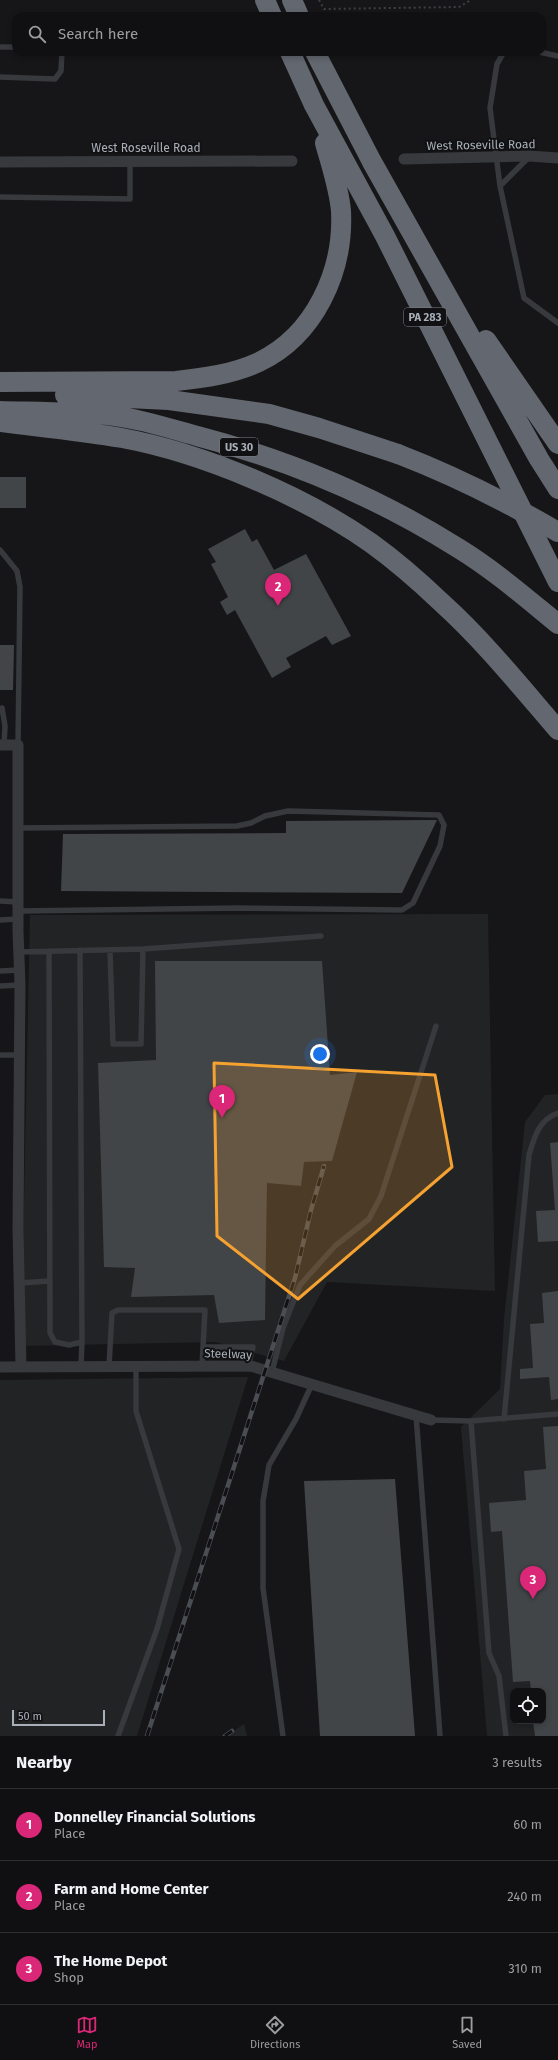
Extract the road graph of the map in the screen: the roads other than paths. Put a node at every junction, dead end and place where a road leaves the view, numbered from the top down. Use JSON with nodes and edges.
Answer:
{"nodes":[{"id":1,"x":265,"y":0,"type":"edge"},
{"id":2,"x":292,"y":0,"type":"edge"},
{"id":3,"x":270,"y":12,"type":"edge"},
{"id":4,"x":297,"y":12,"type":"edge"},
{"id":5,"x":0,"y":47,"type":"edge"},
{"id":6,"x":12,"y":47,"type":"edge"},
{"id":7,"x":546,"y":53,"type":"edge"},
{"id":8,"x":62,"y":56,"type":"edge"},
{"id":9,"x":292,"y":56,"type":"edge"},
{"id":10,"x":317,"y":56,"type":"edge"},
{"id":11,"x":502,"y":56,"type":"edge"},
{"id":12,"x":558,"y":56,"type":"edge"},
{"id":13,"x":0,"y":78,"type":"edge"},
{"id":14,"x":314,"y":105,"type":"junction"},
{"id":15,"x":529,"y":156,"type":"junction"},
{"id":16,"x":497,"y":157,"type":"junction"},
{"id":17,"x":404,"y":158,"type":"dead end"},
{"id":18,"x":558,"y":158,"type":"edge"},
{"id":19,"x":292,"y":161,"type":"dead end"},
{"id":20,"x":0,"y":162,"type":"edge"},
{"id":21,"x":130,"y":162,"type":"junction"},
{"id":22,"x":500,"y":186,"type":"junction"},
{"id":23,"x":0,"y":197,"type":"edge"},
{"id":24,"x":413,"y":234,"type":"junction"},
{"id":25,"x":558,"y":323,"type":"edge"},
{"id":26,"x":0,"y":382,"type":"edge"},
{"id":27,"x":0,"y":394,"type":"edge"},
{"id":28,"x":0,"y":411,"type":"edge"},
{"id":29,"x":0,"y":422,"type":"edge"},
{"id":30,"x":558,"y":444,"type":"edge"},
{"id":31,"x":558,"y":489,"type":"edge"},
{"id":32,"x":558,"y":532,"type":"edge"},
{"id":33,"x":0,"y":550,"type":"edge"},
{"id":34,"x":558,"y":582,"type":"edge"},
{"id":35,"x":558,"y":624,"type":"edge"},
{"id":36,"x":2,"y":708,"type":"dead end"},
{"id":37,"x":558,"y":730,"type":"edge"},
{"id":38,"x":2,"y":745,"type":"edge"},
{"id":39,"x":18,"y":745,"type":"junction"},
{"id":40,"x":19,"y":828,"type":"junction"},
{"id":41,"x":0,"y":901,"type":"edge"},
{"id":42,"x":18,"y":910,"type":"junction"},
{"id":43,"x":0,"y":920,"type":"edge"},
{"id":44,"x":321,"y":936,"type":"dead end"},
{"id":45,"x":143,"y":949,"type":"junction"},
{"id":46,"x":80,"y":950,"type":"junction"},
{"id":47,"x":110,"y":950,"type":"junction"},
{"id":48,"x":49,"y":951,"type":"junction"},
{"id":49,"x":19,"y":952,"type":"junction"},
{"id":50,"x":19,"y":970,"type":"junction"},
{"id":51,"x":0,"y":971,"type":"edge"},
{"id":52,"x":20,"y":985,"type":"junction"},
{"id":53,"x":0,"y":986,"type":"edge"},
{"id":54,"x":436,"y":1026,"type":"dead end"},
{"id":55,"x":0,"y":1055,"type":"edge"},
{"id":56,"x":20,"y":1055,"type":"junction"},
{"id":57,"x":558,"y":1113,"type":"edge"},
{"id":58,"x":49,"y":1281,"type":"junction"},
{"id":59,"x":20,"y":1283,"type":"junction"},
{"id":60,"x":82,"y":1342,"type":"junction"},
{"id":61,"x":202,"y":1347,"type":"junction"},
{"id":62,"x":81,"y":1366,"type":"junction"},
{"id":63,"x":109,"y":1366,"type":"junction"},
{"id":64,"x":136,"y":1366,"type":"junction"},
{"id":65,"x":202,"y":1366,"type":"junction"},
{"id":66,"x":248,"y":1366,"type":"junction"},
{"id":67,"x":0,"y":1367,"type":"edge"},
{"id":68,"x":21,"y":1367,"type":"junction"},
{"id":69,"x":272,"y":1372,"type":"junction"},
{"id":70,"x":312,"y":1384,"type":"junction"},
{"id":71,"x":558,"y":1414,"type":"edge"},
{"id":72,"x":416,"y":1416,"type":"junction"},
{"id":73,"x":504,"y":1419,"type":"junction"},
{"id":74,"x":431,"y":1420,"type":"joint"},
{"id":75,"x":471,"y":1421,"type":"junction"},
{"id":76,"x":118,"y":1736,"type":"edge"},
{"id":77,"x":283,"y":1736,"type":"edge"},
{"id":78,"x":440,"y":1736,"type":"edge"},
{"id":79,"x":506,"y":1736,"type":"edge"}],
"edges":[{"from":1,"to":3,"type":"highway"},
{"from":2,"to":4,"type":"highway"},
{"from":5,"to":6,"type":"lane"},
{"from":7,"to":12,"type":"lane"},
{"from":8,"to":13,"type":"lane"},
{"from":9,"to":14,"type":"highway","number":"PA 283"},
{"from":10,"to":24,"type":"highway","number":"PA 283"},
{"from":11,"to":16,"type":"lane"},
{"from":14,"to":26,"type":"highway"},
{"from":14,"to":34,"type":"highway","number":"PA 283"},
{"from":15,"to":16,"type":"street","name":"West Roseville Road"},
{"from":15,"to":18,"type":"street","name":"West Roseville Road"},
{"from":15,"to":22,"type":"lane"},
{"from":16,"to":17,"type":"street","name":"West Roseville Road"},
{"from":16,"to":22,"type":"lane"},
{"from":19,"to":21,"type":"street","name":"West Roseville Road"},
{"from":20,"to":21,"type":"street","name":"West Roseville Road"},
{"from":21,"to":23,"type":"lane"},
{"from":22,"to":25,"type":"lane"},
{"from":24,"to":30,"type":"highway"},
{"from":24,"to":31,"type":"highway","number":"PA 283"},
{"from":27,"to":32,"type":"highway","bridge":true},
{"from":28,"to":35,"type":"highway","number":"US 30"},
{"from":29,"to":37,"type":"highway"},
{"from":33,"to":39,"type":"lane"},
{"from":36,"to":38,"type":"lane"},
{"from":38,"to":39,"type":"street"},
{"from":39,"to":40,"type":"street"},
{"from":40,"to":42,"type":"street"},
{"from":40,"to":42,"type":"lane"},
{"from":41,"to":42,"type":"lane"},
{"from":42,"to":43,"type":"lane"},
{"from":42,"to":49,"type":"street"},
{"from":44,"to":45,"type":"lane"},
{"from":45,"to":47,"type":"lane"},
{"from":45,"to":47,"type":"lane"},
{"from":46,"to":47,"type":"lane"},
{"from":46,"to":48,"type":"lane"},
{"from":46,"to":60,"type":"lane"},
{"from":48,"to":49,"type":"lane"},
{"from":48,"to":58,"type":"lane"},
{"from":49,"to":50,"type":"street"},
{"from":50,"to":51,"type":"lane"},
{"from":50,"to":52,"type":"street"},
{"from":52,"to":53,"type":"lane"},
{"from":52,"to":56,"type":"street"},
{"from":54,"to":69,"type":"lane"},
{"from":55,"to":56,"type":"lane"},
{"from":56,"to":59,"type":"street"},
{"from":57,"to":73,"type":"lane"},
{"from":58,"to":59,"type":"lane"},
{"from":58,"to":60,"type":"lane"},
{"from":59,"to":68,"type":"street"},
{"from":60,"to":62,"type":"lane"},
{"from":61,"to":63,"type":"lane"},
{"from":61,"to":65,"type":"lane"},
{"from":61,"to":66,"type":"lane"},
{"from":62,"to":63,"type":"street","name":"Steelway"},
{"from":62,"to":68,"type":"street","name":"Steelway"},
{"from":63,"to":64,"type":"street","name":"Steelway"},
{"from":64,"to":65,"type":"street","name":"Steelway"},
{"from":64,"to":76,"type":"lane"},
{"from":65,"to":66,"type":"street","name":"Steelway"},
{"from":66,"to":69,"type":"street","name":"Steelway"},
{"from":67,"to":68,"type":"street","name":"Steelway"},
{"from":69,"to":70,"type":"street","name":"Steelway"},
{"from":70,"to":72,"type":"street","name":"Steelway"},
{"from":70,"to":77,"type":"lane"},
{"from":71,"to":73,"type":"lane","name":"Steelway"},
{"from":72,"to":74,"type":"street","name":"Steelway"},
{"from":72,"to":78,"type":"lane"},
{"from":73,"to":75,"type":"lane","name":"Steelway"},
{"from":74,"to":75,"type":"lane","name":"Steelway"},
{"from":75,"to":79,"type":"lane"}]}
